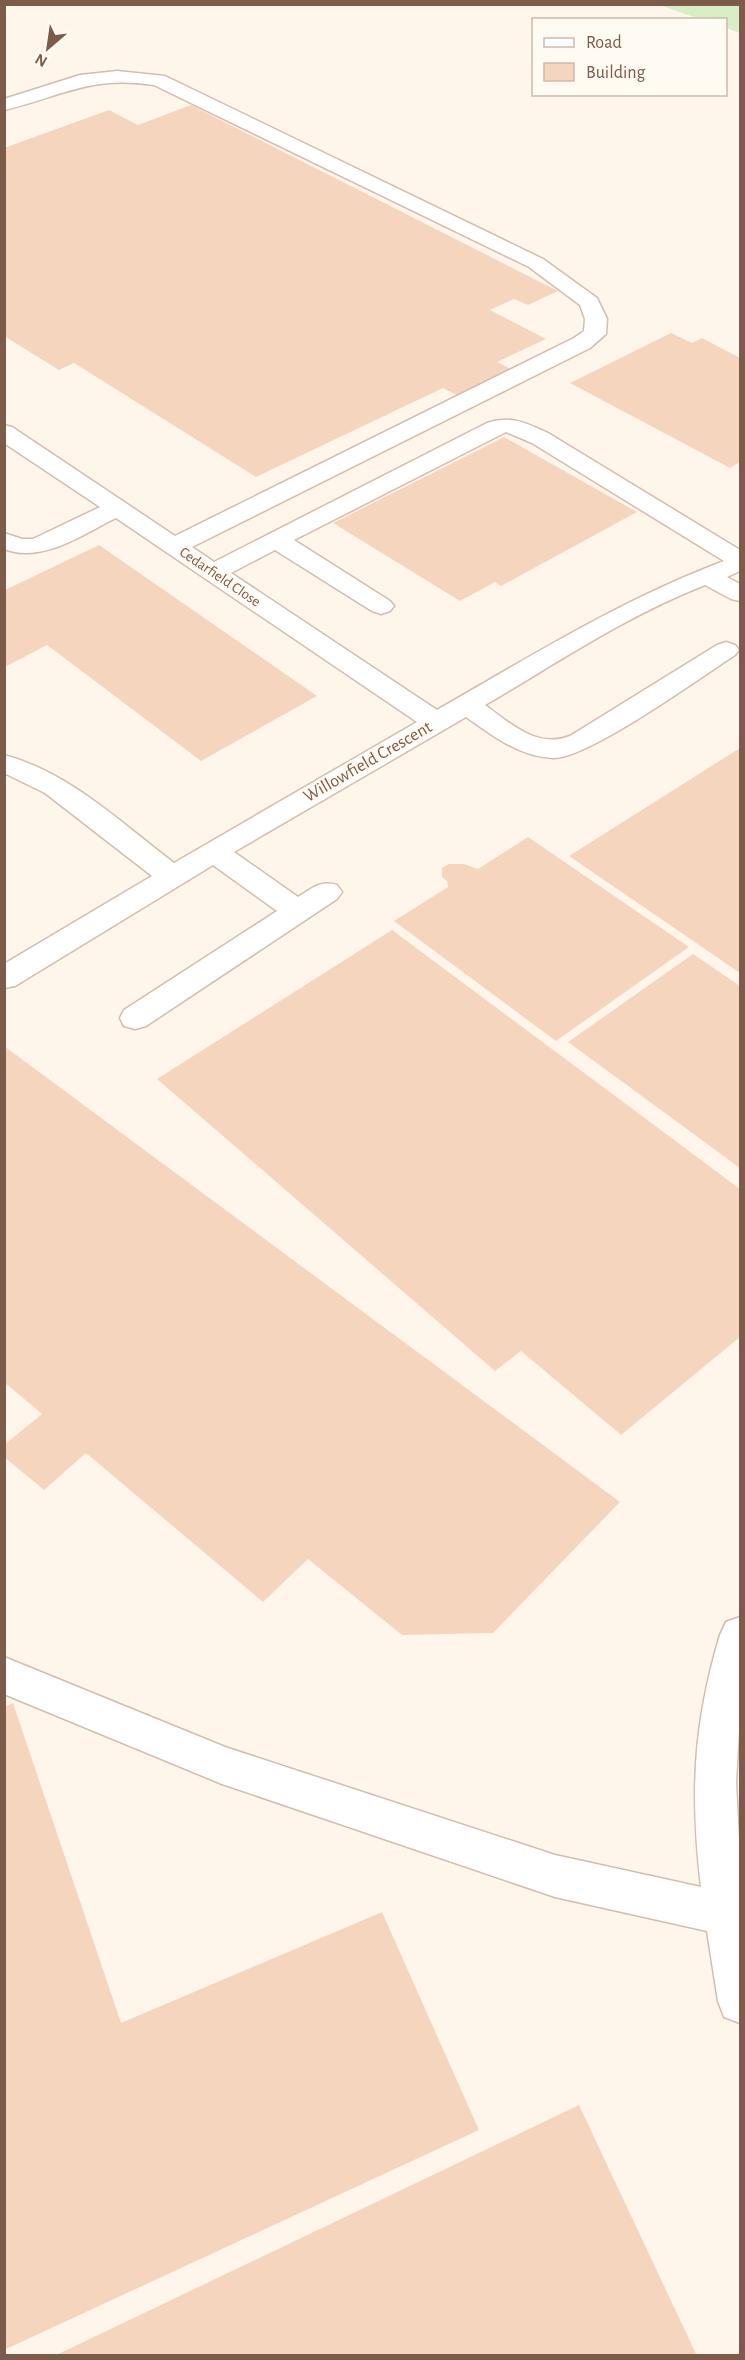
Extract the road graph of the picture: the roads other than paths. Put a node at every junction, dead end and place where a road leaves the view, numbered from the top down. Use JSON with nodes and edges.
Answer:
{"nodes":[{"id":1,"x":4,"y":105,"type":"edge"},
{"id":2,"x":4,"y":432,"type":"edge"},
{"id":3,"x":118,"y":508,"type":"junction"},
{"id":4,"x":4,"y":540,"type":"edge"},
{"id":5,"x":276,"y":540,"type":"junction"},
{"id":6,"x":174,"y":546,"type":"junction"},
{"id":7,"x":741,"y":562,"type":"edge"},
{"id":8,"x":213,"y":572,"type":"junction"},
{"id":9,"x":706,"y":575,"type":"junction"},
{"id":10,"x":741,"y":594,"type":"edge"},
{"id":11,"x":381,"y":606,"type":"dead end"},
{"id":12,"x":726,"y":650,"type":"dead end"},
{"id":13,"x":467,"y":705,"type":"junction"},
{"id":14,"x":436,"y":722,"type":"junction"},
{"id":15,"x":4,"y":764,"type":"edge"},
{"id":16,"x":214,"y":852,"type":"junction"},
{"id":17,"x":172,"y":876,"type":"junction"},
{"id":18,"x":327,"y":892,"type":"dead end"},
{"id":19,"x":298,"y":911,"type":"junction"},
{"id":20,"x":4,"y":978,"type":"edge"},
{"id":21,"x":135,"y":1018,"type":"dead end"},
{"id":22,"x":741,"y":1635,"type":"edge"},
{"id":23,"x":4,"y":1675,"type":"edge"},
{"id":24,"x":726,"y":1914,"type":"junction"},
{"id":25,"x":741,"y":2001,"type":"edge"}],
"edges":[{"from":1,"to":6,"type":"street"},
{"from":2,"to":3,"type":"street","name":"Cedarfield Close"},
{"from":3,"to":4,"type":"street"},
{"from":3,"to":6,"type":"street","name":"Cedarfield Close"},
{"from":5,"to":7,"type":"street"},
{"from":5,"to":8,"type":"street"},
{"from":5,"to":11,"type":"street"},
{"from":6,"to":8,"type":"street","name":"Cedarfield Close"},
{"from":7,"to":9,"type":"street","name":"Willowfield Crescent"},
{"from":8,"to":14,"type":"street","name":"Cedarfield Close"},
{"from":9,"to":10,"type":"street"},
{"from":9,"to":13,"type":"street","name":"Willowfield Crescent"},
{"from":12,"to":13,"type":"street"},
{"from":13,"to":14,"type":"street","name":"Willowfield Crescent"},
{"from":14,"to":16,"type":"street","name":"Willowfield Crescent"},
{"from":15,"to":17,"type":"street"},
{"from":16,"to":17,"type":"street","name":"Willowfield Crescent"},
{"from":16,"to":19,"type":"street"},
{"from":17,"to":20,"type":"street","name":"Willowfield Crescent"},
{"from":18,"to":19,"type":"street"},
{"from":19,"to":21,"type":"street"},
{"from":22,"to":24,"type":"street"},
{"from":23,"to":24,"type":"street"},
{"from":24,"to":25,"type":"street"}]}
